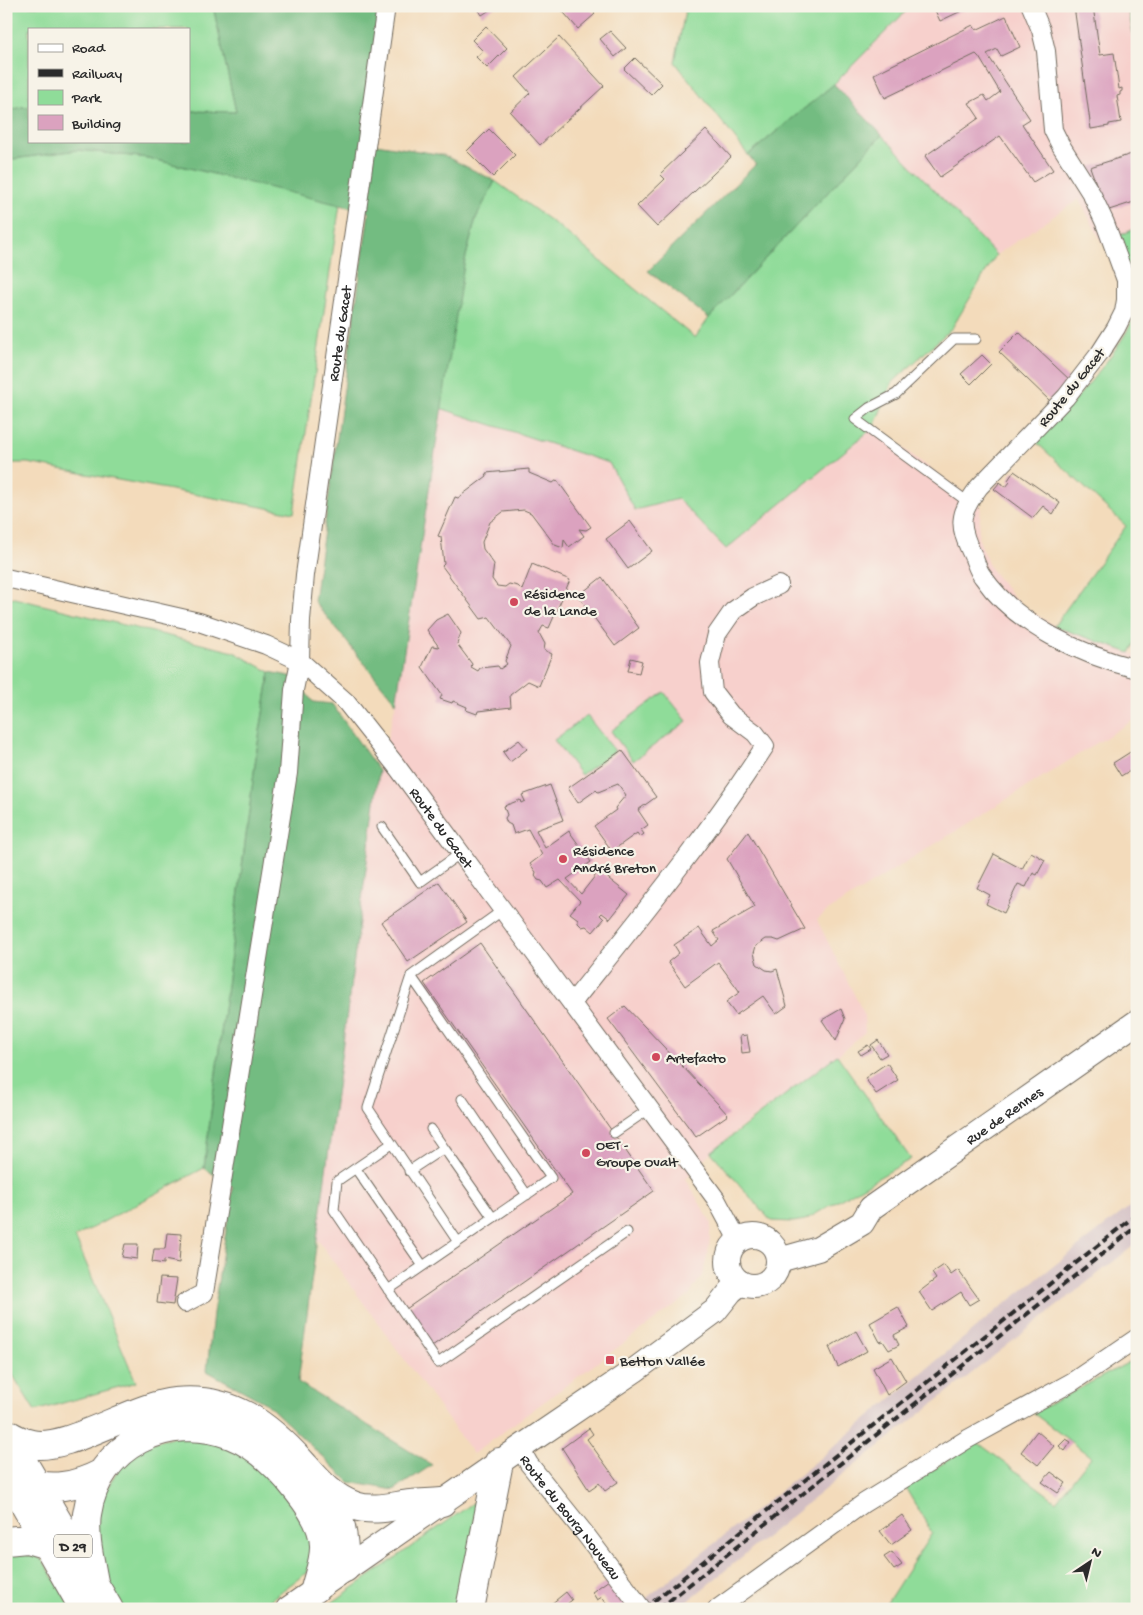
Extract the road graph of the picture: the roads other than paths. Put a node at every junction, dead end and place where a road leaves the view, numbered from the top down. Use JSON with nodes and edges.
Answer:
{"nodes":[{"id":1,"x":386,"y":6,"type":"edge"},
{"id":2,"x":1031,"y":6,"type":"edge"},
{"id":3,"x":976,"y":339,"type":"dead end"},
{"id":4,"x":968,"y":502,"type":"junction"},
{"id":5,"x":6,"y":578,"type":"edge"},
{"id":6,"x":778,"y":584,"type":"dead end"},
{"id":7,"x":300,"y":661,"type":"junction"},
{"id":8,"x":1137,"y":669,"type":"edge"},
{"id":9,"x":382,"y":827,"type":"dead end"},
{"id":10,"x":461,"y":853,"type":"junction"},
{"id":11,"x":503,"y":910,"type":"junction"},
{"id":12,"x":410,"y":976,"type":"junction"},
{"id":13,"x":572,"y":1003,"type":"junction"},
{"id":14,"x":1137,"y":1022,"type":"edge"},
{"id":15,"x":462,"y":1099,"type":"dead end"},
{"id":16,"x":650,"y":1109,"type":"junction"},
{"id":17,"x":431,"y":1129,"type":"dead end"},
{"id":18,"x":614,"y":1133,"type":"dead end"},
{"id":19,"x":391,"y":1144,"type":"junction"},
{"id":20,"x":444,"y":1148,"type":"junction"},
{"id":21,"x":356,"y":1169,"type":"junction"},
{"id":22,"x":410,"y":1171,"type":"junction"},
{"id":23,"x":527,"y":1195,"type":"junction"},
{"id":24,"x":493,"y":1218,"type":"junction"},
{"id":25,"x":627,"y":1232,"type":"dead end"},
{"id":26,"x":744,"y":1238,"type":"junction"},
{"id":27,"x":458,"y":1242,"type":"junction"},
{"id":28,"x":777,"y":1253,"type":"junction"},
{"id":29,"x":423,"y":1266,"type":"junction"},
{"id":30,"x":735,"y":1278,"type":"junction"},
{"id":31,"x":388,"y":1290,"type":"junction"},
{"id":32,"x":185,"y":1303,"type":"dead end"},
{"id":33,"x":1137,"y":1338,"type":"edge"},
{"id":34,"x":6,"y":1433,"type":"edge"},
{"id":35,"x":510,"y":1455,"type":"junction"},
{"id":36,"x":6,"y":1458,"type":"edge"},
{"id":37,"x":6,"y":1472,"type":"edge"},
{"id":38,"x":102,"y":1473,"type":"junction"},
{"id":39,"x":36,"y":1484,"type":"junction"},
{"id":40,"x":326,"y":1489,"type":"junction"},
{"id":41,"x":442,"y":1502,"type":"junction"},
{"id":42,"x":6,"y":1541,"type":"edge"},
{"id":43,"x":48,"y":1545,"type":"junction"},
{"id":44,"x":345,"y":1568,"type":"junction"},
{"id":45,"x":94,"y":1582,"type":"junction"},
{"id":46,"x":315,"y":1589,"type":"junction"},
{"id":47,"x":84,"y":1609,"type":"edge"},
{"id":48,"x":109,"y":1609,"type":"edge"},
{"id":49,"x":288,"y":1609,"type":"edge"},
{"id":50,"x":470,"y":1609,"type":"edge"},
{"id":51,"x":642,"y":1609,"type":"edge"},
{"id":52,"x":717,"y":1609,"type":"edge"}],
"edges":[{"from":1,"to":7,"type":"street","name":"Route du Gacet"},
{"from":2,"to":4,"type":"street","name":"Route du Gacet"},
{"from":3,"to":4,"type":"lane"},
{"from":4,"to":8,"type":"street","name":"Route du Gacet"},
{"from":5,"to":7,"type":"street","name":"Route du Gacet"},
{"from":6,"to":13,"type":"street"},
{"from":7,"to":10,"type":"street","name":"Route du Gacet"},
{"from":7,"to":32,"type":"street"},
{"from":9,"to":10,"type":"lane"},
{"from":10,"to":11,"type":"street","name":"Route du Gacet"},
{"from":11,"to":12,"type":"lane"},
{"from":11,"to":13,"type":"street","name":"Route du Gacet"},
{"from":12,"to":19,"type":"lane"},
{"from":12,"to":23,"type":"lane"},
{"from":13,"to":16,"type":"street","name":"Route du Gacet"},
{"from":14,"to":28,"type":"main road","name":"Rue de Rennes"},
{"from":15,"to":23,"type":"lane"},
{"from":16,"to":18,"type":"lane"},
{"from":16,"to":26,"type":"street","name":"Route du Gacet"},
{"from":17,"to":20,"type":"lane"},
{"from":19,"to":21,"type":"lane"},
{"from":19,"to":22,"type":"lane"},
{"from":20,"to":22,"type":"lane"},
{"from":20,"to":24,"type":"lane"},
{"from":21,"to":29,"type":"lane"},
{"from":21,"to":31,"type":"lane"},
{"from":22,"to":27,"type":"lane"},
{"from":23,"to":24,"type":"lane"},
{"from":24,"to":27,"type":"lane"},
{"from":25,"to":31,"type":"lane"},
{"from":26,"to":28,"type":"main road"},
{"from":26,"to":30,"type":"main road"},
{"from":27,"to":29,"type":"lane"},
{"from":28,"to":30,"type":"main road"},
{"from":29,"to":31,"type":"lane"},
{"from":30,"to":35,"type":"main road"},
{"from":33,"to":52,"type":"street"},
{"from":34,"to":39,"type":"main road","number":"D 29"},
{"from":34,"to":40,"type":"main road"},
{"from":35,"to":41,"type":"main road"},
{"from":35,"to":50,"type":"main road"},
{"from":35,"to":51,"type":"street","name":"Route du Bourg Nouveau"},
{"from":36,"to":39,"type":"main road","number":"D 29"},
{"from":37,"to":43,"type":"main road","number":"D 29"},
{"from":38,"to":39,"type":"main road"},
{"from":38,"to":45,"type":"main road"},
{"from":38,"to":46,"type":"main road"},
{"from":39,"to":45,"type":"main road","number":"D 29"},
{"from":40,"to":41,"type":"main road"},
{"from":40,"to":44,"type":"main road"},
{"from":41,"to":44,"type":"main road"},
{"from":42,"to":43,"type":"main road"},
{"from":43,"to":47,"type":"main road","number":"D 29"},
{"from":44,"to":46,"type":"main road"},
{"from":45,"to":48,"type":"main road","number":"D 29"},
{"from":46,"to":49,"type":"main road"}]}
